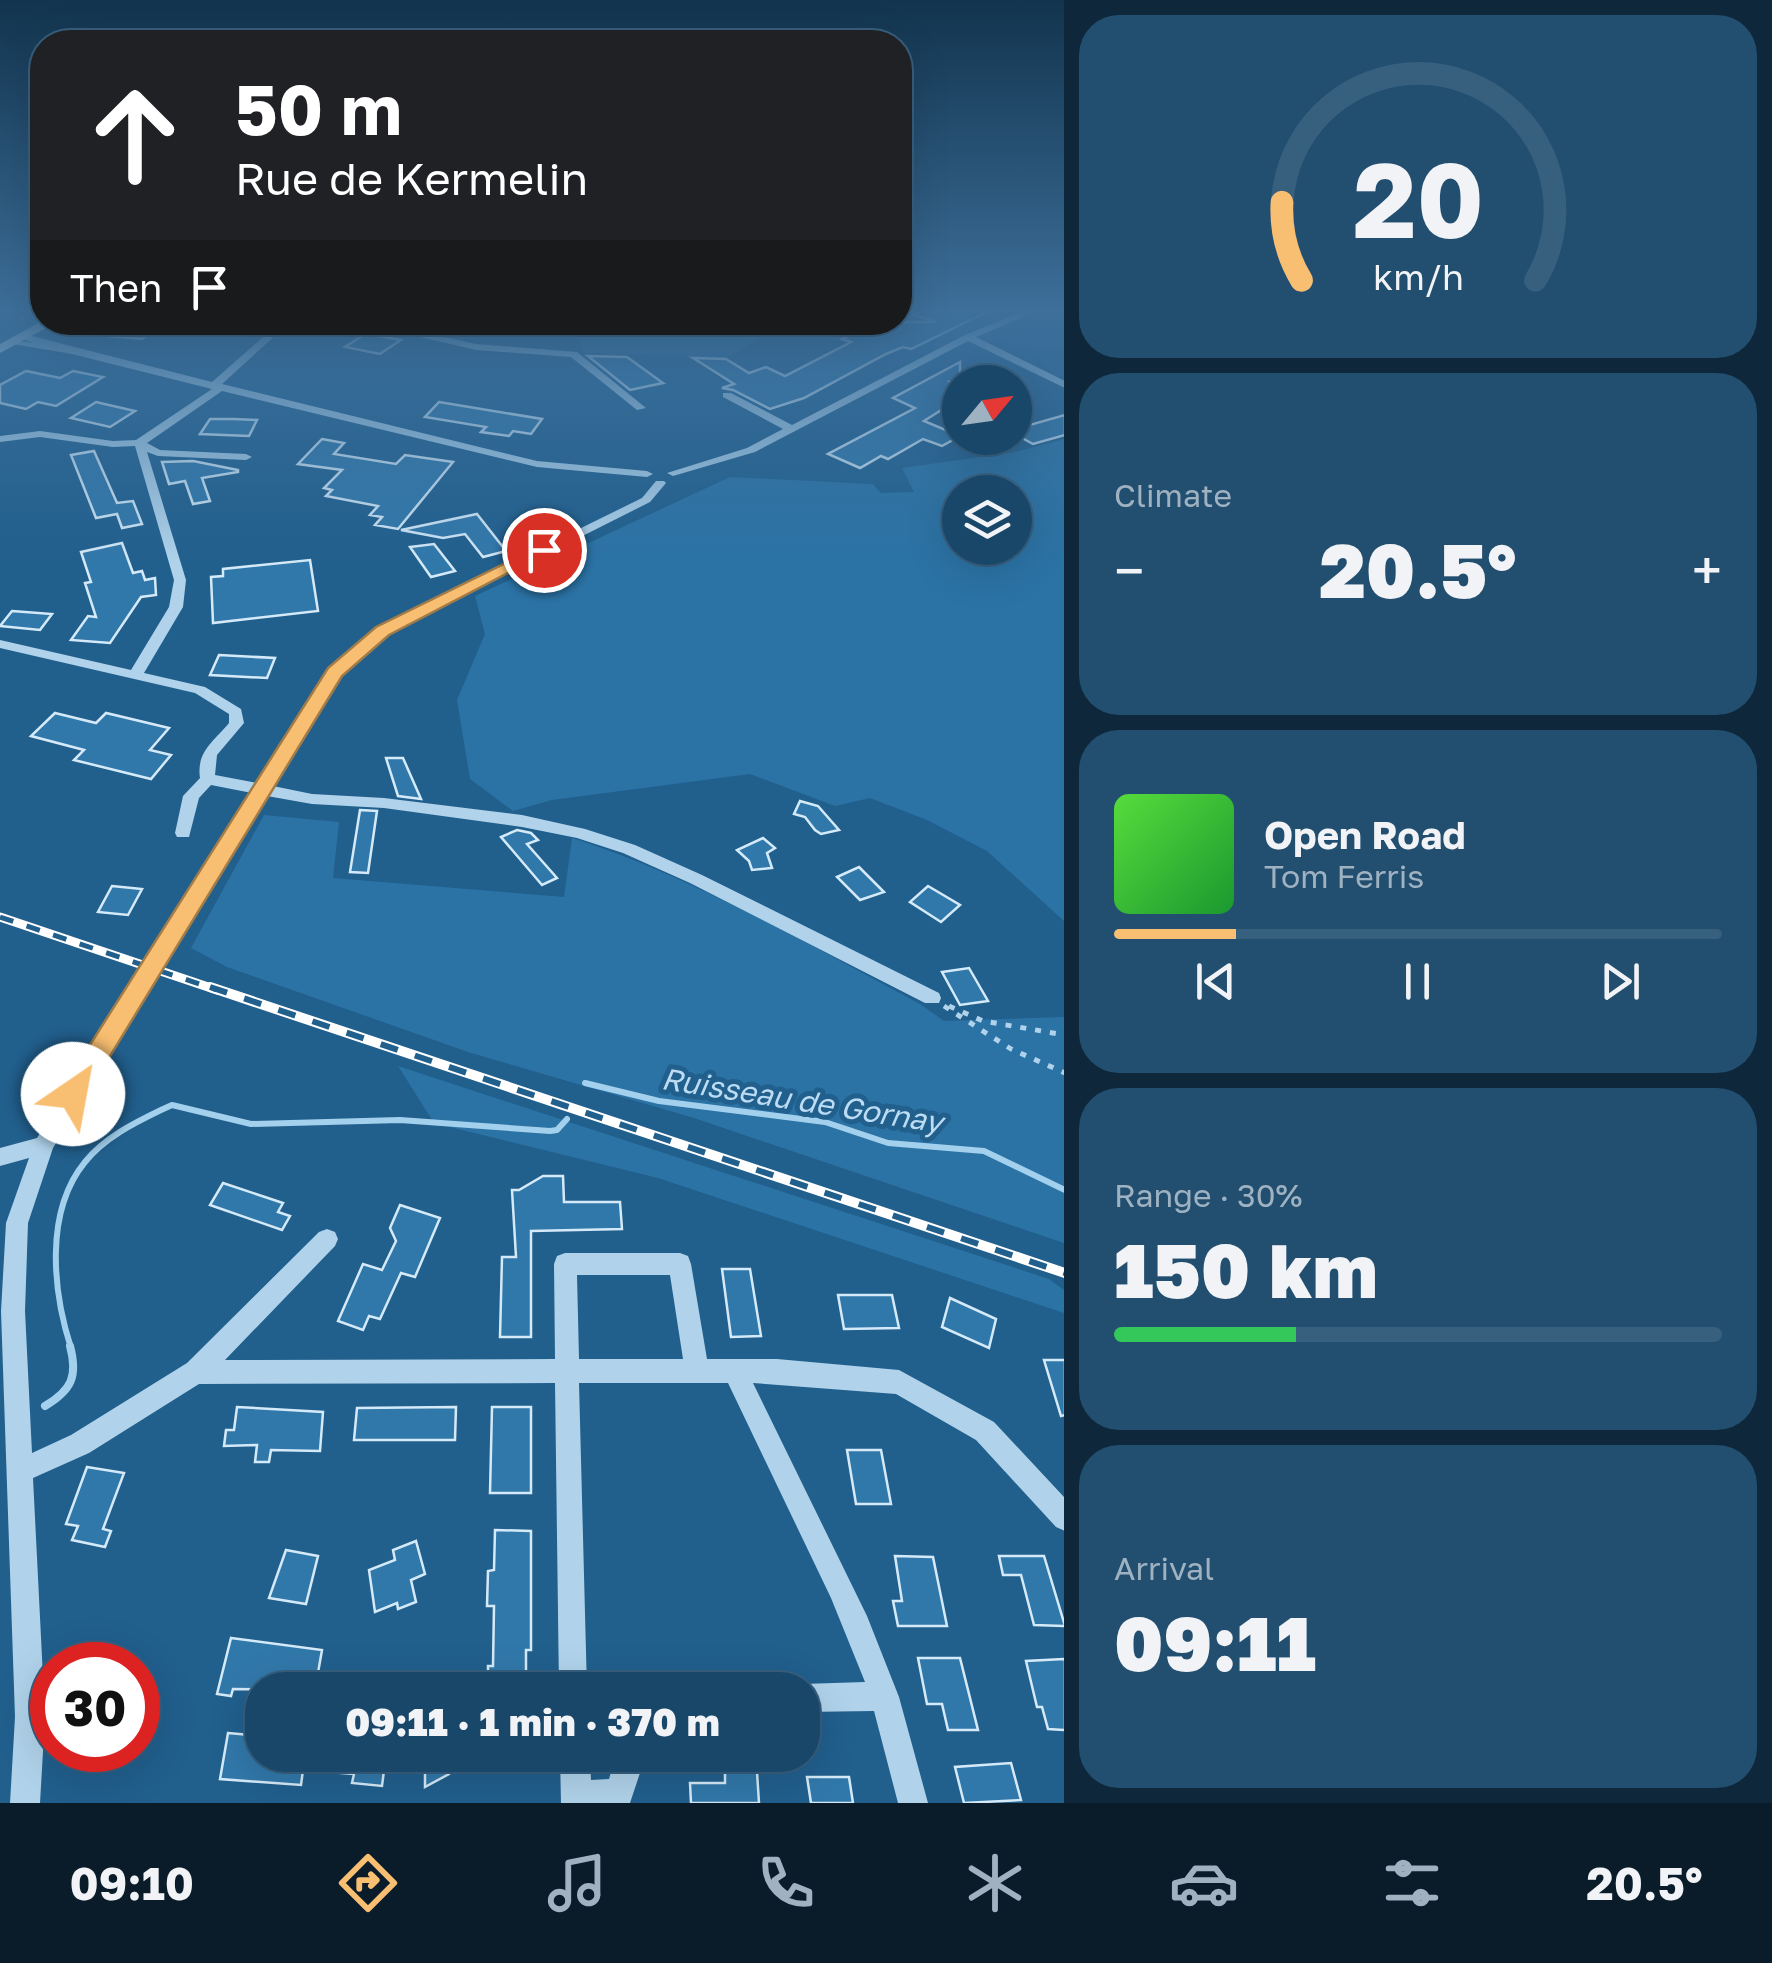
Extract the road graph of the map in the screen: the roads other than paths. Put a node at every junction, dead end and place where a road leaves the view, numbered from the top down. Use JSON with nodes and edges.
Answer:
{"nodes":[{"id":1,"x":204,"y":396,"type":"edge"},
{"id":2,"x":255,"y":396,"type":"edge"},
{"id":3,"x":626,"y":396,"type":"edge"},
{"id":4,"x":730,"y":396,"type":"edge"},
{"id":5,"x":855,"y":396,"type":"edge"},
{"id":6,"x":641,"y":408,"type":"dead end"},
{"id":7,"x":792,"y":429,"type":"junction"},
{"id":8,"x":0,"y":439,"type":"edge"},
{"id":9,"x":139,"y":442,"type":"junction"},
{"id":10,"x":246,"y":457,"type":"dead end"},
{"id":11,"x":660,"y":477,"type":"junction"},
{"id":12,"x":0,"y":644,"type":"edge"},
{"id":13,"x":136,"y":674,"type":"junction"},
{"id":14,"x":208,"y":779,"type":"junction"},
{"id":15,"x":262,"y":791,"type":"junction"},
{"id":16,"x":182,"y":834,"type":"dead end"},
{"id":17,"x":932,"y":998,"type":"road end"},
{"id":18,"x":44,"y":1145,"type":"junction"},
{"id":19,"x":0,"y":1157,"type":"edge"},
{"id":20,"x":327,"y":1239,"type":"dead end"},
{"id":21,"x":566,"y":1370,"type":"junction"},
{"id":22,"x":697,"y":1371,"type":"junction"},
{"id":23,"x":734,"y":1371,"type":"junction"},
{"id":24,"x":196,"y":1372,"type":"junction"},
{"id":25,"x":20,"y":1471,"type":"junction"},
{"id":26,"x":1064,"y":1518,"type":"edge"},
{"id":27,"x":574,"y":1672,"type":"edge"},
{"id":28,"x":882,"y":1696,"type":"junction"},
{"id":29,"x":820,"y":1698,"type":"edge"},
{"id":30,"x":575,"y":1772,"type":"edge"},
{"id":31,"x":626,"y":1772,"type":"edge"},
{"id":32,"x":576,"y":1799,"type":"edge"},
{"id":33,"x":25,"y":1803,"type":"edge"},
{"id":34,"x":913,"y":1803,"type":"edge"}],
"edges":[{"from":1,"to":9,"type":"street"},
{"from":2,"to":11,"type":"street"},
{"from":3,"to":6,"type":"street"},
{"from":4,"to":7,"type":"street"},
{"from":5,"to":7,"type":"street"},
{"from":7,"to":11,"type":"street"},
{"from":8,"to":9,"type":"street"},
{"from":9,"to":10,"type":"street"},
{"from":9,"to":13,"type":"street"},
{"from":11,"to":15,"type":"street"},
{"from":12,"to":13,"type":"street"},
{"from":13,"to":14,"type":"street"},
{"from":14,"to":15,"type":"street"},
{"from":14,"to":16,"type":"street"},
{"from":15,"to":17,"type":"street"},
{"from":15,"to":18,"type":"street"},
{"from":18,"to":19,"type":"street"},
{"from":18,"to":25,"type":"street"},
{"from":20,"to":24,"type":"street"},
{"from":21,"to":22,"type":"street"},
{"from":21,"to":22,"type":"street"},
{"from":21,"to":24,"type":"street"},
{"from":21,"to":27,"type":"street"},
{"from":22,"to":23,"type":"street"},
{"from":23,"to":26,"type":"street"},
{"from":23,"to":28,"type":"street"},
{"from":24,"to":25,"type":"street"},
{"from":25,"to":33,"type":"street"},
{"from":28,"to":29,"type":"street"},
{"from":28,"to":34,"type":"street"},
{"from":30,"to":32,"type":"street"},
{"from":31,"to":32,"type":"street"}]}
